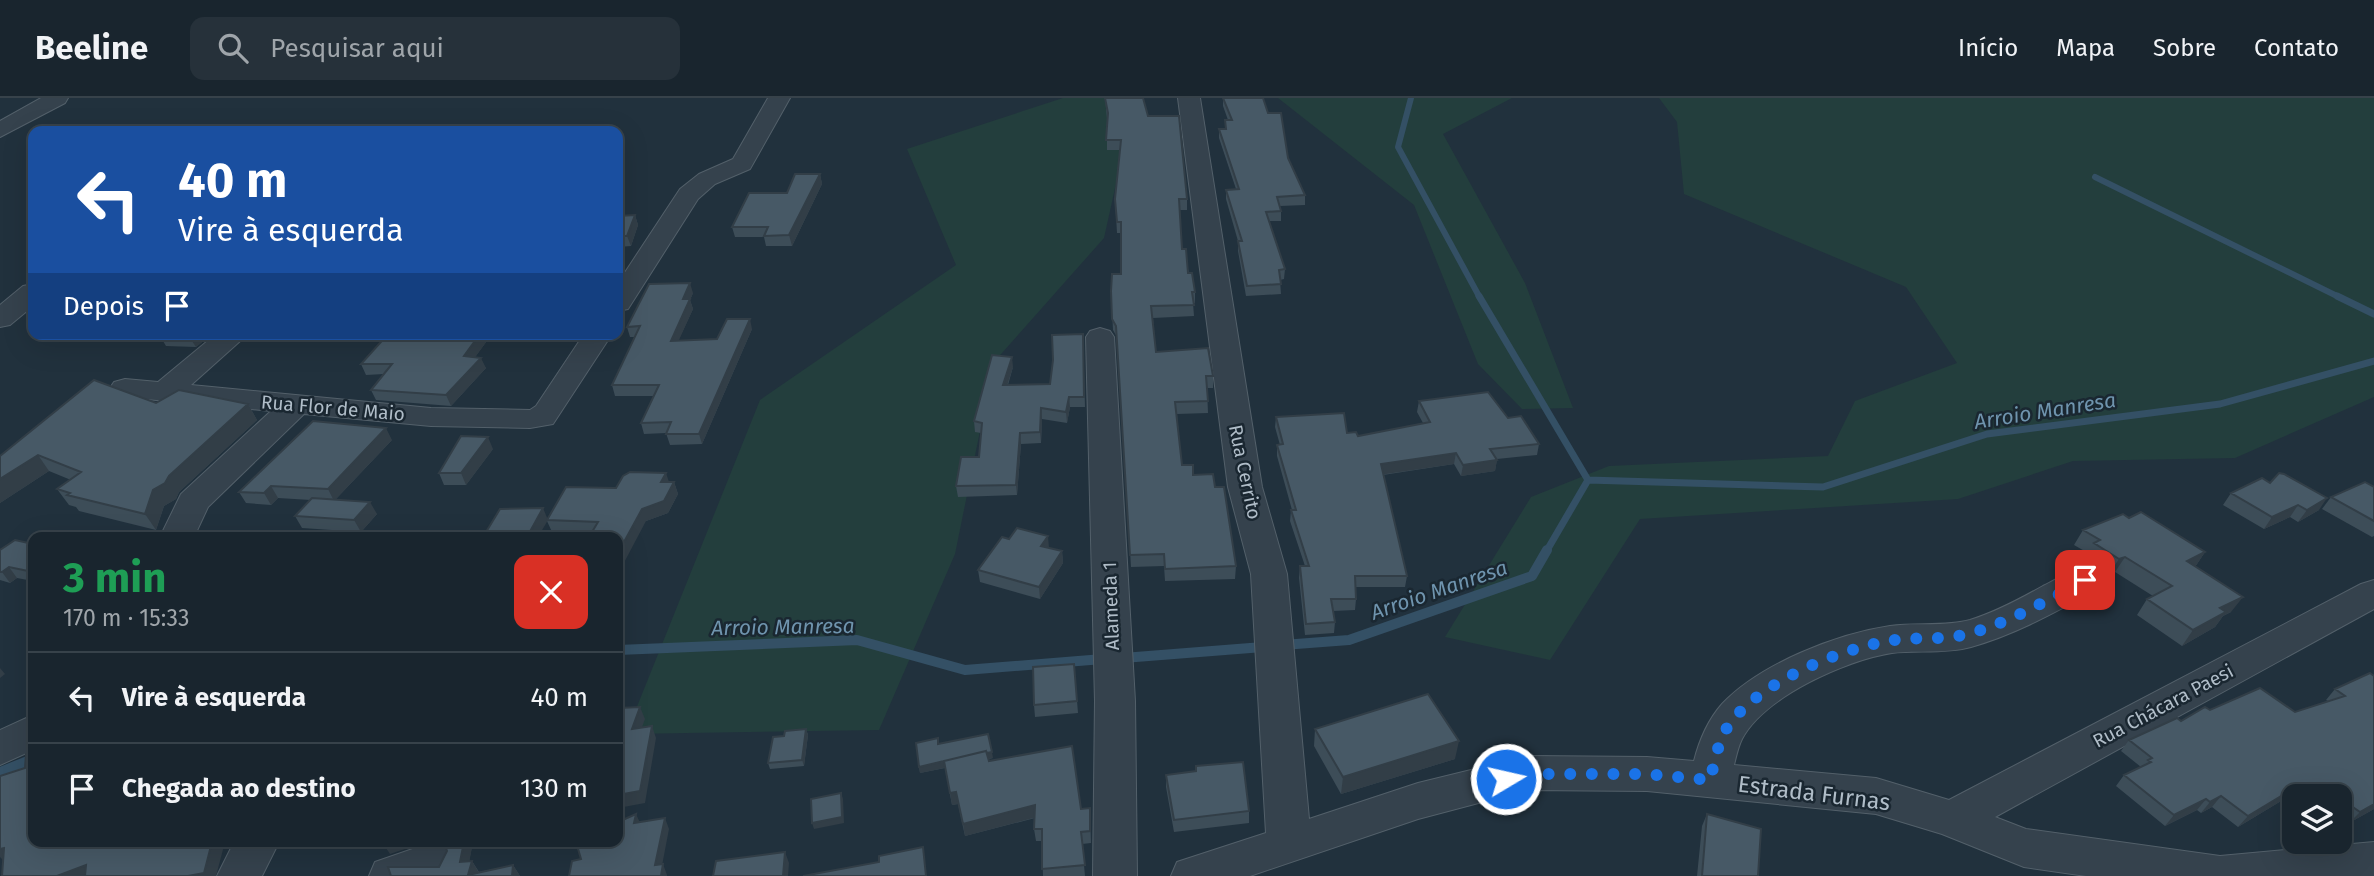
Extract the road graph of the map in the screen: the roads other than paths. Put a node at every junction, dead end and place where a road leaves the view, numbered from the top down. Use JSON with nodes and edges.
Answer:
{"nodes":[{"id":1,"x":57,"y":98,"type":"edge"},
{"id":2,"x":779,"y":98,"type":"edge"},
{"id":3,"x":1189,"y":98,"type":"edge"},
{"id":4,"x":0,"y":130,"type":"edge"},
{"id":5,"x":623,"y":295,"type":"edge"},
{"id":6,"x":28,"y":296,"type":"edge"},
{"id":7,"x":0,"y":319,"type":"edge"},
{"id":8,"x":1100,"y":337,"type":"dead end"},
{"id":9,"x":227,"y":340,"type":"edge"},
{"id":10,"x":594,"y":340,"type":"edge"},
{"id":11,"x":125,"y":388,"type":"edge"},
{"id":12,"x":164,"y":392,"type":"junction"},
{"id":13,"x":296,"y":405,"type":"junction"},
{"id":14,"x":179,"y":532,"type":"edge"},
{"id":15,"x":2085,"y":580,"type":"dead end"},
{"id":16,"x":2374,"y":593,"type":"edge"},
{"id":17,"x":28,"y":734,"type":"edge"},
{"id":18,"x":0,"y":749,"type":"edge"},
{"id":19,"x":1710,"y":780,"type":"junction"},
{"id":20,"x":1952,"y":820,"type":"junction"},
{"id":21,"x":1289,"y":846,"type":"junction"},
{"id":22,"x":254,"y":847,"type":"edge"},
{"id":23,"x":2374,"y":861,"type":"edge"},
{"id":24,"x":2038,"y":862,"type":"edge"},
{"id":25,"x":239,"y":876,"type":"edge"},
{"id":26,"x":1115,"y":876,"type":"edge"},
{"id":27,"x":1193,"y":876,"type":"edge"}],
"edges":[{"from":1,"to":4,"type":"street"},
{"from":2,"to":5,"type":"street"},
{"from":3,"to":21,"type":"street","name":"Rua Cerrito"},
{"from":6,"to":7,"type":"street"},
{"from":8,"to":26,"type":"street","name":"Alameda 1"},
{"from":9,"to":12,"type":"street"},
{"from":10,"to":13,"type":"street","name":"Rua Flor de Maio"},
{"from":11,"to":12,"type":"street","name":"Rua Flor de Maio"},
{"from":12,"to":13,"type":"street","name":"Rua Flor de Maio"},
{"from":13,"to":14,"type":"street"},
{"from":15,"to":19,"type":"street"},
{"from":16,"to":20,"type":"street","name":"Rua Chácara Paesi"},
{"from":17,"to":18,"type":"street"},
{"from":19,"to":20,"type":"street","name":"Estrada Furnas"},
{"from":19,"to":21,"type":"street","name":"Estrada Furnas"},
{"from":20,"to":24,"type":"street","name":"Estrada Furnas"},
{"from":21,"to":27,"type":"street","name":"Estrada Furnas"},
{"from":22,"to":25,"type":"street"},
{"from":23,"to":24,"type":"street","name":"Estrada Furnas"}]}
